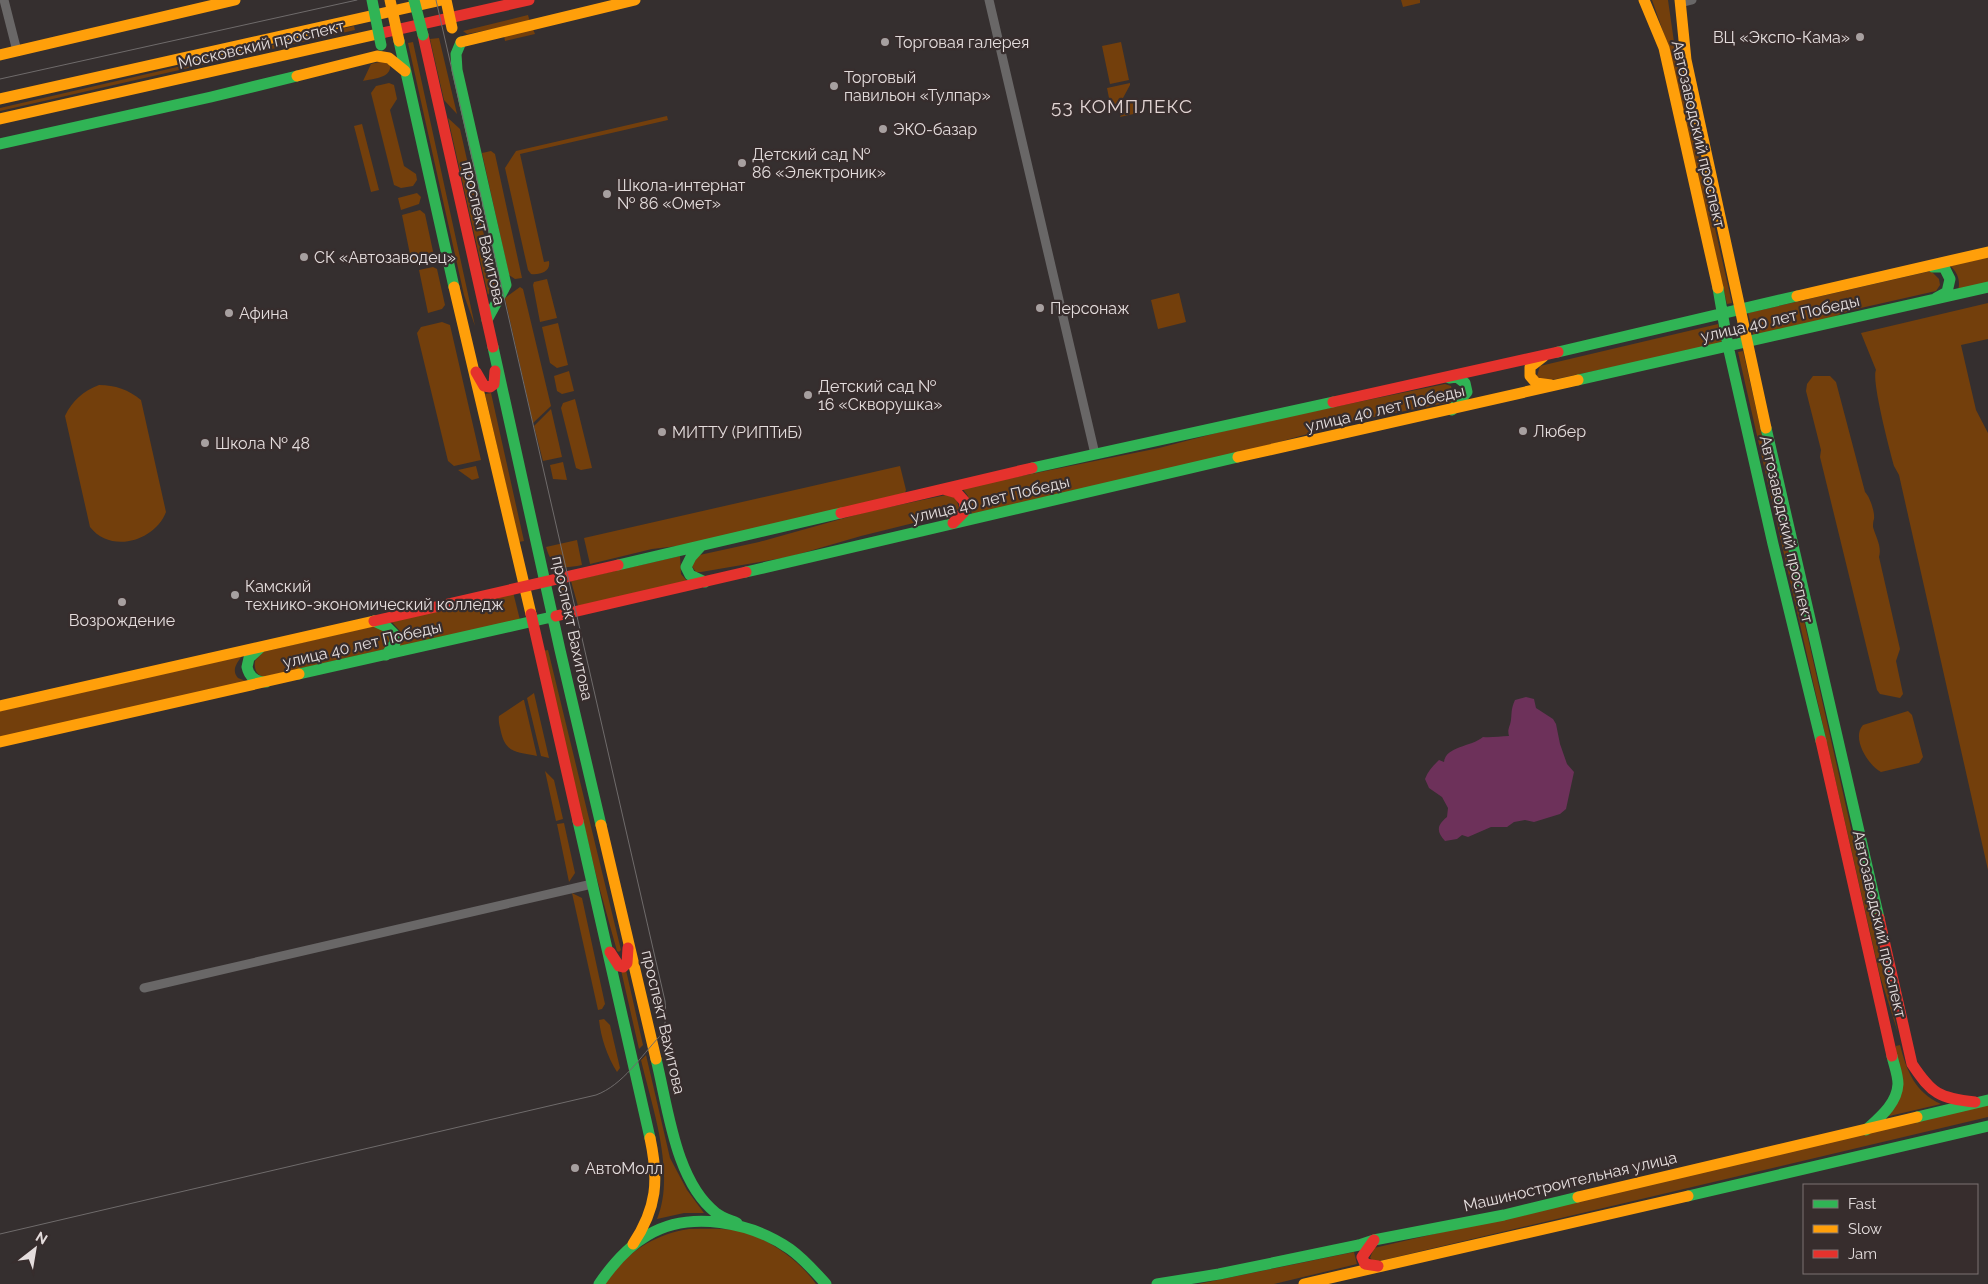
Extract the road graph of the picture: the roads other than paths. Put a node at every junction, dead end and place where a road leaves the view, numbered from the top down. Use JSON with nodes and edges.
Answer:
{"nodes":[{"id":1,"x":4,"y":0,"type":"edge"},
{"id":2,"x":235,"y":0,"type":"edge"},
{"id":3,"x":372,"y":0,"type":"edge"},
{"id":4,"x":390,"y":0,"type":"edge"},
{"id":5,"x":414,"y":0,"type":"edge"},
{"id":6,"x":442,"y":0,"type":"edge"},
{"id":7,"x":446,"y":0,"type":"edge"},
{"id":8,"x":529,"y":0,"type":"edge"},
{"id":9,"x":635,"y":0,"type":"edge"},
{"id":10,"x":989,"y":0,"type":"edge"},
{"id":11,"x":1644,"y":0,"type":"edge"},
{"id":12,"x":1692,"y":0,"type":"edge"},
{"id":13,"x":1680,"y":1,"type":"edge"},
{"id":14,"x":462,"y":41,"type":"junction"},
{"id":15,"x":17,"y":51,"type":"junction"},
{"id":16,"x":0,"y":55,"type":"edge"},
{"id":17,"x":377,"y":56,"type":"junction"},
{"id":18,"x":405,"y":71,"type":"junction"},
{"id":19,"x":0,"y":99,"type":"edge"},
{"id":20,"x":0,"y":119,"type":"edge"},
{"id":21,"x":0,"y":144,"type":"edge"},
{"id":22,"x":1988,"y":252,"type":"edge"},
{"id":23,"x":1924,"y":267,"type":"junction"},
{"id":24,"x":1988,"y":287,"type":"edge"},
{"id":25,"x":1932,"y":300,"type":"junction"},
{"id":26,"x":1739,"y":310,"type":"junction"},
{"id":27,"x":1722,"y":314,"type":"junction"},
{"id":28,"x":487,"y":320,"type":"junction"},
{"id":29,"x":1746,"y":342,"type":"junction"},
{"id":30,"x":1728,"y":346,"type":"junction"},
{"id":31,"x":1550,"y":354,"type":"junction"},
{"id":32,"x":496,"y":361,"type":"junction"},
{"id":33,"x":471,"y":364,"type":"junction"},
{"id":34,"x":1436,"y":379,"type":"junction"},
{"id":35,"x":1556,"y":386,"type":"junction"},
{"id":36,"x":1452,"y":410,"type":"junction"},
{"id":37,"x":1095,"y":454,"type":"junction"},
{"id":38,"x":938,"y":489,"type":"junction"},
{"id":39,"x":951,"y":525,"type":"junction"},
{"id":40,"x":701,"y":546,"type":"junction"},
{"id":41,"x":546,"y":581,"type":"junction"},
{"id":42,"x":705,"y":582,"type":"junction"},
{"id":43,"x":524,"y":585,"type":"junction"},
{"id":44,"x":553,"y":618,"type":"junction"},
{"id":45,"x":374,"y":621,"type":"junction"},
{"id":46,"x":532,"y":622,"type":"junction"},
{"id":47,"x":262,"y":646,"type":"junction"},
{"id":48,"x":386,"y":655,"type":"junction"},
{"id":49,"x":274,"y":681,"type":"junction"},
{"id":50,"x":0,"y":706,"type":"edge"},
{"id":51,"x":0,"y":742,"type":"edge"},
{"id":52,"x":1863,"y":852,"type":"junction"},
{"id":53,"x":1847,"y":855,"type":"junction"},
{"id":54,"x":592,"y":884,"type":"junction"},
{"id":55,"x":628,"y":941,"type":"junction"},
{"id":56,"x":606,"y":945,"type":"junction"},
{"id":57,"x":144,"y":988,"type":"dead end"},
{"id":58,"x":1887,"y":1030,"type":"junction"},
{"id":59,"x":1906,"y":1032,"type":"junction"},
{"id":60,"x":1984,"y":1101,"type":"edge"},
{"id":61,"x":1988,"y":1126,"type":"edge"},
{"id":62,"x":1866,"y":1130,"type":"junction"},
{"id":63,"x":753,"y":1230,"type":"junction"},
{"id":64,"x":1374,"y":1240,"type":"junction"},
{"id":65,"x":632,"y":1247,"type":"junction"},
{"id":66,"x":1379,"y":1266,"type":"junction"},
{"id":67,"x":599,"y":1284,"type":"edge"},
{"id":68,"x":826,"y":1284,"type":"edge"},
{"id":69,"x":1157,"y":1284,"type":"edge"},
{"id":70,"x":1304,"y":1284,"type":"edge"}],
"edges":[{"from":1,"to":15,"type":"street"},
{"from":2,"to":15,"type":"street"},
{"from":3,"to":17,"type":"street","bridge":true},
{"from":4,"to":18,"type":"street","bridge":true},
{"from":5,"to":28,"type":"street","name":"проспект Вахитова","bridge":true},
{"from":6,"to":19,"type":"street","name":"Московский проспект"},
{"from":7,"to":14,"type":"street","bridge":true},
{"from":8,"to":20,"type":"street","name":"Московский проспект"},
{"from":9,"to":14,"type":"street"},
{"from":10,"to":37,"type":"street"},
{"from":11,"to":27,"type":"street","name":"Автозаводский проспект"},
{"from":12,"to":13,"type":"street"},
{"from":13,"to":26,"type":"street","name":"Автозаводский проспект"},
{"from":14,"to":28,"type":"street"},
{"from":15,"to":16,"type":"street"},
{"from":17,"to":18,"type":"street"},
{"from":17,"to":21,"type":"street"},
{"from":18,"to":33,"type":"street"},
{"from":22,"to":23,"type":"street","name":"улица 40 лет Победы"},
{"from":23,"to":25,"type":"street"},
{"from":23,"to":26,"type":"street","name":"улица 40 лет Победы"},
{"from":24,"to":25,"type":"street","name":"улица 40 лет Победы"},
{"from":25,"to":29,"type":"street","name":"улица 40 лет Победы"},
{"from":26,"to":27,"type":"street","name":"улица 40 лет Победы"},
{"from":26,"to":29,"type":"street","name":"Автозаводский проспект"},
{"from":27,"to":30,"type":"street","name":"Автозаводский проспект"},
{"from":27,"to":31,"type":"street","name":"улица 40 лет Победы"},
{"from":28,"to":32,"type":"street","name":"проспект Вахитова"},
{"from":29,"to":30,"type":"street","name":"улица 40 лет Победы"},
{"from":29,"to":52,"type":"street","name":"Автозаводский проспект"},
{"from":30,"to":35,"type":"street","name":"улица 40 лет Победы"},
{"from":30,"to":53,"type":"street","name":"Автозаводский проспект"},
{"from":31,"to":34,"type":"street","name":"улица 40 лет Победы"},
{"from":31,"to":35,"type":"street"},
{"from":32,"to":33,"type":"street"},
{"from":32,"to":41,"type":"street","name":"проспект Вахитова"},
{"from":33,"to":43,"type":"street"},
{"from":34,"to":36,"type":"street"},
{"from":34,"to":37,"type":"street","name":"улица 40 лет Победы"},
{"from":35,"to":36,"type":"street","name":"улица 40 лет Победы"},
{"from":36,"to":39,"type":"street","name":"улица 40 лет Победы"},
{"from":37,"to":38,"type":"street","name":"улица 40 лет Победы"},
{"from":38,"to":39,"type":"street"},
{"from":38,"to":40,"type":"street","name":"улица 40 лет Победы"},
{"from":39,"to":42,"type":"street","name":"улица 40 лет Победы"},
{"from":40,"to":41,"type":"street","name":"улица 40 лет Победы"},
{"from":40,"to":42,"type":"street"},
{"from":41,"to":43,"type":"street","name":"улица 40 лет Победы"},
{"from":41,"to":44,"type":"street","name":"проспект Вахитова"},
{"from":42,"to":44,"type":"street","name":"улица 40 лет Победы"},
{"from":43,"to":45,"type":"street","name":"улица 40 лет Победы"},
{"from":43,"to":46,"type":"street"},
{"from":44,"to":46,"type":"street","name":"улица 40 лет Победы"},
{"from":44,"to":55,"type":"street","name":"проспект Вахитова"},
{"from":45,"to":47,"type":"street","name":"улица 40 лет Победы"},
{"from":45,"to":48,"type":"street"},
{"from":46,"to":48,"type":"street","name":"улица 40 лет Победы"},
{"from":46,"to":54,"type":"street"},
{"from":47,"to":49,"type":"street"},
{"from":47,"to":50,"type":"street","name":"улица 40 лет Победы"},
{"from":48,"to":49,"type":"street","name":"улица 40 лет Победы"},
{"from":49,"to":51,"type":"street","name":"улица 40 лет Победы"},
{"from":52,"to":53,"type":"street"},
{"from":52,"to":59,"type":"street","name":"Автозаводский проспект"},
{"from":53,"to":58,"type":"street","name":"Автозаводский проспект"},
{"from":54,"to":56,"type":"street"},
{"from":54,"to":57,"type":"street"},
{"from":55,"to":56,"type":"street"},
{"from":55,"to":63,"type":"street","name":"проспект Вахитова"},
{"from":56,"to":65,"type":"street"},
{"from":58,"to":59,"type":"street"},
{"from":58,"to":62,"type":"street","name":"Автозаводский проспект"},
{"from":59,"to":60,"type":"street","name":"Автозаводский проспект"},
{"from":60,"to":62,"type":"street","name":"Машиностроительная улица"},
{"from":61,"to":66,"type":"street"},
{"from":62,"to":64,"type":"street","name":"Машиностроительная улица"},
{"from":63,"to":65,"type":"street"},
{"from":63,"to":68,"type":"street"},
{"from":64,"to":66,"type":"street"},
{"from":64,"to":69,"type":"street","name":"Машиностроительная улица"},
{"from":65,"to":67,"type":"street"},
{"from":66,"to":70,"type":"street"}]}
